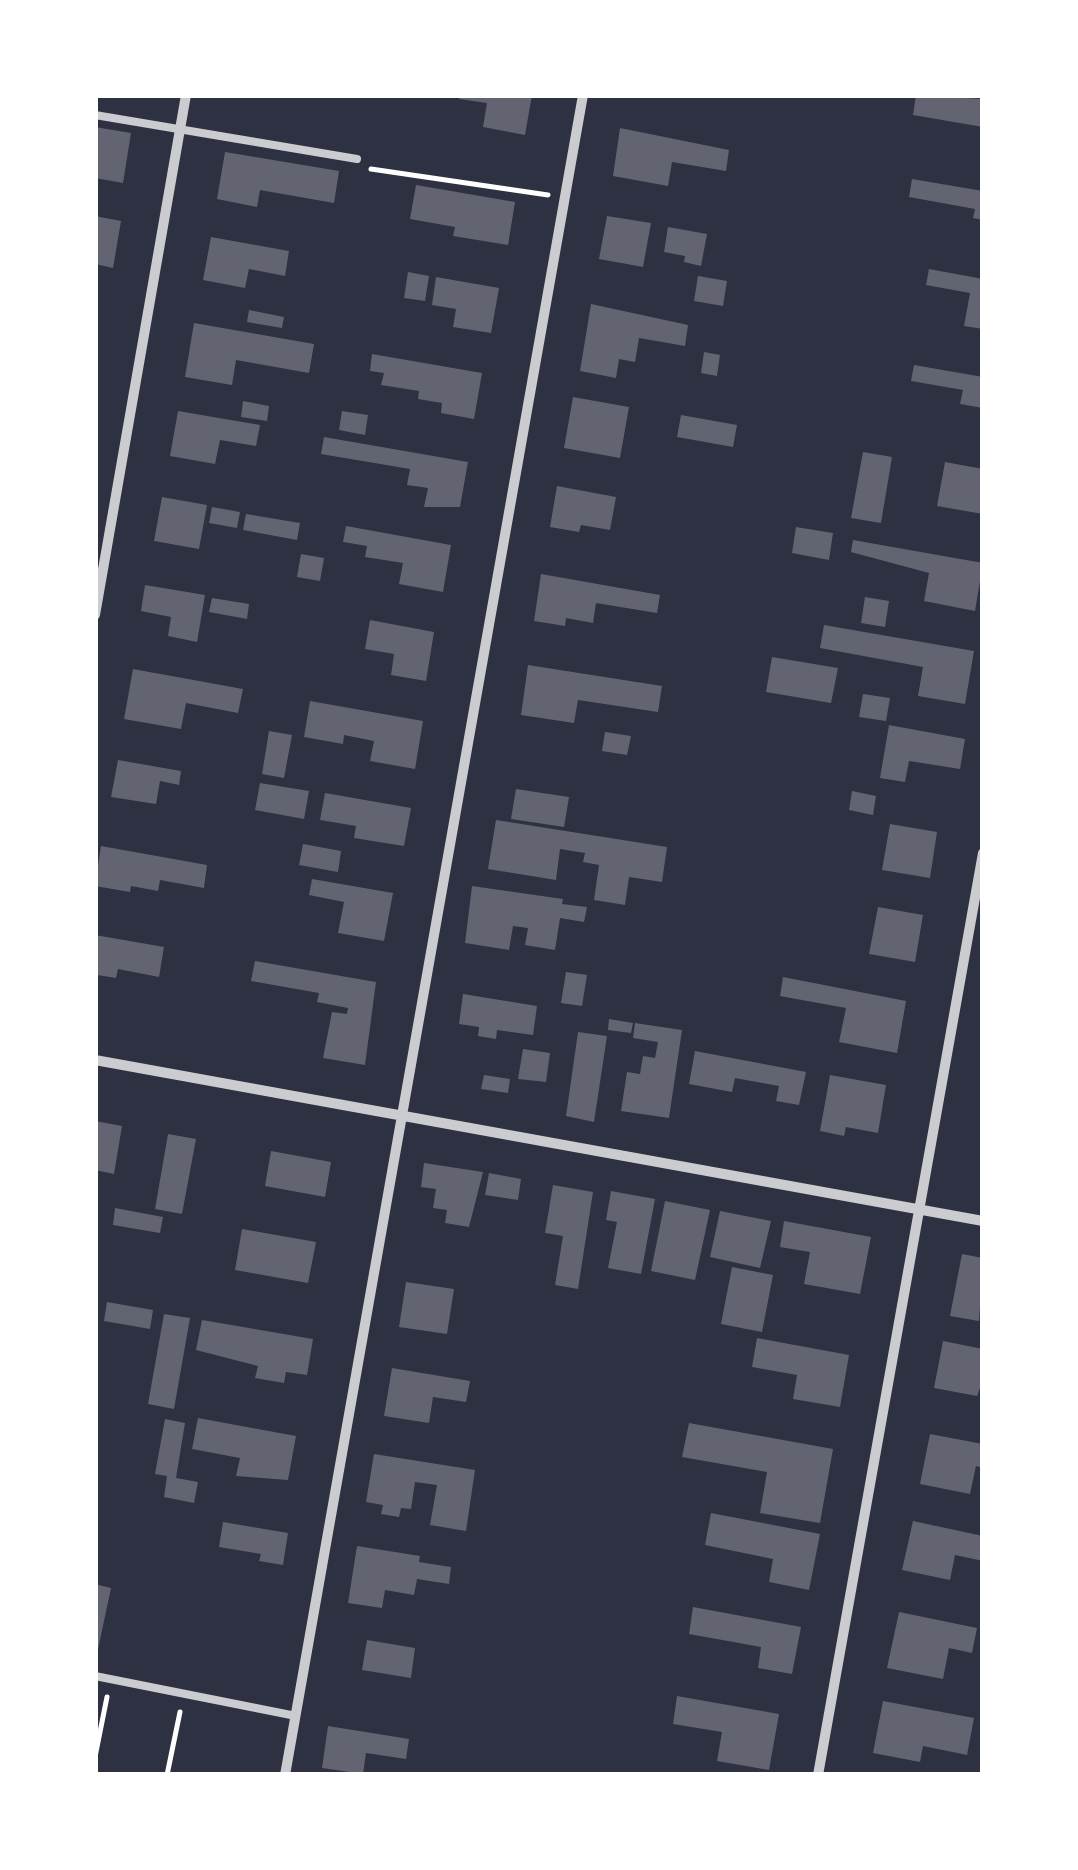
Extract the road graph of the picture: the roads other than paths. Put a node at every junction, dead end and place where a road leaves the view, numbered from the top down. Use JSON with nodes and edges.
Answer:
{"nodes":[{"id":1,"x":186,"y":95,"type":"edge"},
{"id":2,"x":584,"y":95,"type":"edge"},
{"id":3,"x":95,"y":115,"type":"edge"},
{"id":4,"x":180,"y":130,"type":"junction"},
{"id":5,"x":357,"y":158,"type":"dead end"},
{"id":6,"x":95,"y":615,"type":"edge"},
{"id":7,"x":983,"y":852,"type":"edge"},
{"id":8,"x":95,"y":1060,"type":"edge"},
{"id":9,"x":404,"y":1114,"type":"junction"},
{"id":10,"x":920,"y":1210,"type":"junction"},
{"id":11,"x":983,"y":1221,"type":"edge"},
{"id":12,"x":95,"y":1676,"type":"edge"},
{"id":13,"x":296,"y":1716,"type":"junction"},
{"id":14,"x":285,"y":1775,"type":"edge"},
{"id":15,"x":818,"y":1775,"type":"edge"}],
"edges":[{"from":1,"to":4,"type":"street"},
{"from":2,"to":9,"type":"street"},
{"from":3,"to":4,"type":"lane"},
{"from":4,"to":5,"type":"lane"},
{"from":4,"to":6,"type":"street"},
{"from":7,"to":10,"type":"street"},
{"from":8,"to":9,"type":"street"},
{"from":9,"to":10,"type":"street"},
{"from":9,"to":13,"type":"street"},
{"from":10,"to":11,"type":"street"},
{"from":10,"to":15,"type":"street"},
{"from":12,"to":13,"type":"lane"},
{"from":13,"to":14,"type":"street"}]}
